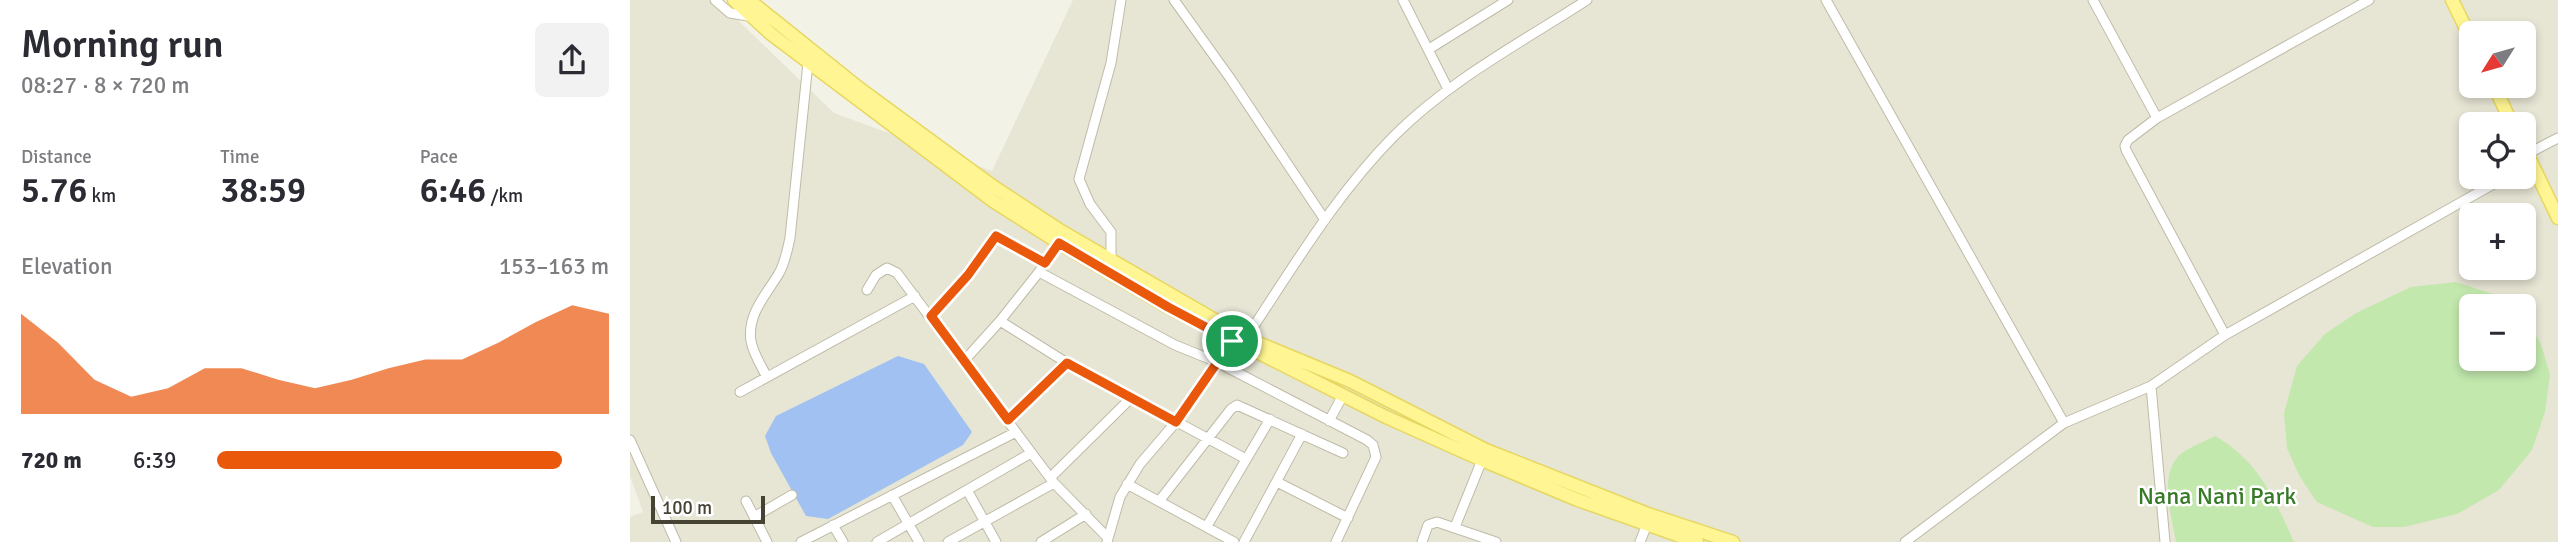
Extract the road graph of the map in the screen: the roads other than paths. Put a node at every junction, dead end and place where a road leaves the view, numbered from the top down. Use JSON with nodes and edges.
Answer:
{"nodes":[{"id":1,"x":715,"y":0,"type":"edge"},
{"id":2,"x":734,"y":0,"type":"edge"},
{"id":3,"x":749,"y":0,"type":"edge"},
{"id":4,"x":1121,"y":0,"type":"edge"},
{"id":5,"x":1174,"y":0,"type":"edge"},
{"id":6,"x":1403,"y":0,"type":"edge"},
{"id":7,"x":1508,"y":0,"type":"edge"},
{"id":8,"x":1587,"y":0,"type":"edge"},
{"id":9,"x":1826,"y":0,"type":"edge"},
{"id":10,"x":2093,"y":0,"type":"edge"},
{"id":11,"x":2369,"y":0,"type":"edge"},
{"id":12,"x":2452,"y":0,"type":"edge"},
{"id":13,"x":748,"y":16,"type":"junction"},
{"id":14,"x":2462,"y":21,"type":"edge"},
{"id":15,"x":1429,"y":49,"type":"junction"},
{"id":16,"x":808,"y":63,"type":"junction"},
{"id":17,"x":1448,"y":89,"type":"junction"},
{"id":18,"x":2157,"y":118,"type":"junction"},
{"id":19,"x":2558,"y":138,"type":"edge"},
{"id":20,"x":2536,"y":152,"type":"edge"},
{"id":21,"x":2536,"y":177,"type":"edge"},
{"id":22,"x":2485,"y":189,"type":"edge"},
{"id":23,"x":2558,"y":218,"type":"edge"},
{"id":24,"x":1325,"y":220,"type":"junction"},
{"id":25,"x":1059,"y":243,"type":"junction"},
{"id":26,"x":1111,"y":261,"type":"junction"},
{"id":27,"x":1045,"y":263,"type":"junction"},
{"id":28,"x":1039,"y":272,"type":"junction"},
{"id":29,"x":867,"y":290,"type":"dead end"},
{"id":30,"x":915,"y":296,"type":"junction"},
{"id":31,"x":931,"y":316,"type":"junction"},
{"id":32,"x":1000,"y":321,"type":"junction"},
{"id":33,"x":2225,"y":335,"type":"junction"},
{"id":34,"x":1246,"y":338,"type":"junction"},
{"id":35,"x":1232,"y":341,"type":"junction"},
{"id":36,"x":963,"y":362,"type":"junction"},
{"id":37,"x":1217,"y":362,"type":"junction"},
{"id":38,"x":1067,"y":363,"type":"junction"},
{"id":39,"x":767,"y":377,"type":"junction"},
{"id":40,"x":2151,"y":386,"type":"junction"},
{"id":41,"x":740,"y":392,"type":"dead end"},
{"id":42,"x":1130,"y":398,"type":"junction"},
{"id":43,"x":1335,"y":410,"type":"junction"},
{"id":44,"x":1270,"y":419,"type":"junction"},
{"id":45,"x":1008,"y":420,"type":"junction"},
{"id":46,"x":1176,"y":422,"type":"junction"},
{"id":47,"x":2064,"y":422,"type":"junction"},
{"id":48,"x":1016,"y":432,"type":"junction"},
{"id":49,"x":1303,"y":434,"type":"junction"},
{"id":50,"x":1208,"y":439,"type":"junction"},
{"id":51,"x":630,"y":440,"type":"edge"},
{"id":52,"x":1031,"y":453,"type":"junction"},
{"id":53,"x":1343,"y":453,"type":"dead end"},
{"id":54,"x":1247,"y":459,"type":"junction"},
{"id":55,"x":1482,"y":460,"type":"junction"},
{"id":56,"x":1053,"y":480,"type":"junction"},
{"id":57,"x":1277,"y":482,"type":"junction"},
{"id":58,"x":1127,"y":484,"type":"junction"},
{"id":59,"x":967,"y":490,"type":"junction"},
{"id":60,"x":792,"y":495,"type":"dead end"},
{"id":61,"x":892,"y":495,"type":"junction"},
{"id":62,"x":1160,"y":500,"type":"junction"},
{"id":63,"x":746,"y":501,"type":"dead end"},
{"id":64,"x":1086,"y":514,"type":"junction"},
{"id":65,"x":754,"y":517,"type":"junction"},
{"id":66,"x":1348,"y":518,"type":"junction"},
{"id":67,"x":985,"y":522,"type":"junction"},
{"id":68,"x":909,"y":524,"type":"junction"},
{"id":69,"x":1647,"y":524,"type":"junction"},
{"id":70,"x":833,"y":525,"type":"junction"},
{"id":71,"x":1207,"y":526,"type":"junction"},
{"id":72,"x":1455,"y":527,"type":"junction"},
{"id":73,"x":1108,"y":540,"type":"edge"},
{"id":74,"x":676,"y":542,"type":"edge"},
{"id":75,"x":767,"y":542,"type":"edge"},
{"id":76,"x":801,"y":542,"type":"edge"},
{"id":77,"x":843,"y":542,"type":"edge"},
{"id":78,"x":877,"y":542,"type":"edge"},
{"id":79,"x":919,"y":542,"type":"edge"},
{"id":80,"x":948,"y":542,"type":"edge"},
{"id":81,"x":996,"y":542,"type":"edge"},
{"id":82,"x":1041,"y":542,"type":"edge"},
{"id":83,"x":1234,"y":542,"type":"edge"},
{"id":84,"x":1244,"y":542,"type":"edge"},
{"id":85,"x":1335,"y":542,"type":"edge"},
{"id":86,"x":1422,"y":542,"type":"edge"},
{"id":87,"x":1496,"y":542,"type":"edge"},
{"id":88,"x":1640,"y":542,"type":"edge"},
{"id":89,"x":1697,"y":542,"type":"edge"},
{"id":90,"x":1732,"y":542,"type":"edge"},
{"id":91,"x":1905,"y":542,"type":"edge"},
{"id":92,"x":2165,"y":542,"type":"edge"}],
"edges":[{"from":1,"to":13,"type":"street"},
{"from":2,"to":13,"type":"main road"},
{"from":3,"to":26,"type":"main road"},
{"from":4,"to":26,"type":"street"},
{"from":5,"to":24,"type":"street"},
{"from":6,"to":15,"type":"street"},
{"from":7,"to":15,"type":"street"},
{"from":8,"to":17,"type":"street"},
{"from":9,"to":47,"type":"street"},
{"from":10,"to":18,"type":"street"},
{"from":11,"to":18,"type":"street"},
{"from":12,"to":14,"type":"main road"},
{"from":13,"to":16,"type":"main road"},
{"from":15,"to":17,"type":"street"},
{"from":16,"to":25,"type":"main road"},
{"from":16,"to":39,"type":"street"},
{"from":17,"to":24,"type":"street"},
{"from":18,"to":33,"type":"street"},
{"from":19,"to":20,"type":"street"},
{"from":21,"to":23,"type":"main road"},
{"from":22,"to":33,"type":"street"},
{"from":24,"to":34,"type":"street"},
{"from":25,"to":27,"type":"street"},
{"from":25,"to":35,"type":"main road"},
{"from":26,"to":34,"type":"main road"},
{"from":27,"to":28,"type":"street"},
{"from":27,"to":31,"type":"street"},
{"from":28,"to":32,"type":"street"},
{"from":28,"to":37,"type":"street"},
{"from":29,"to":30,"type":"street"},
{"from":30,"to":31,"type":"street"},
{"from":30,"to":39,"type":"street"},
{"from":31,"to":36,"type":"street"},
{"from":32,"to":36,"type":"street"},
{"from":32,"to":38,"type":"street"},
{"from":33,"to":40,"type":"street"},
{"from":34,"to":35,"type":"street"},
{"from":34,"to":90,"type":"main road"},
{"from":35,"to":37,"type":"street"},
{"from":35,"to":43,"type":"main road"},
{"from":36,"to":45,"type":"street"},
{"from":37,"to":43,"type":"street"},
{"from":37,"to":46,"type":"street"},
{"from":38,"to":42,"type":"street"},
{"from":38,"to":45,"type":"street"},
{"from":39,"to":41,"type":"street"},
{"from":40,"to":47,"type":"street"},
{"from":40,"to":92,"type":"street"},
{"from":42,"to":46,"type":"street"},
{"from":42,"to":56,"type":"street"},
{"from":43,"to":55,"type":"main road"},
{"from":43,"to":66,"type":"street"},
{"from":44,"to":49,"type":"street"},
{"from":44,"to":50,"type":"street"},
{"from":44,"to":54,"type":"street"},
{"from":45,"to":48,"type":"street"},
{"from":46,"to":50,"type":"street"},
{"from":46,"to":58,"type":"street"},
{"from":47,"to":91,"type":"street"},
{"from":48,"to":52,"type":"street"},
{"from":48,"to":61,"type":"street"},
{"from":49,"to":53,"type":"street"},
{"from":49,"to":57,"type":"street"},
{"from":50,"to":54,"type":"street"},
{"from":50,"to":62,"type":"street"},
{"from":51,"to":74,"type":"street"},
{"from":52,"to":56,"type":"street"},
{"from":52,"to":59,"type":"street"},
{"from":54,"to":71,"type":"street"},
{"from":55,"to":69,"type":"main road"},
{"from":55,"to":72,"type":"street"},
{"from":56,"to":64,"type":"street"},
{"from":56,"to":67,"type":"street"},
{"from":57,"to":66,"type":"street"},
{"from":57,"to":84,"type":"street"},
{"from":58,"to":62,"type":"street"},
{"from":58,"to":73,"type":"street"},
{"from":59,"to":67,"type":"street"},
{"from":59,"to":68,"type":"street"},
{"from":60,"to":65,"type":"street"},
{"from":61,"to":68,"type":"street"},
{"from":61,"to":70,"type":"street"},
{"from":62,"to":71,"type":"street"},
{"from":63,"to":65,"type":"street"},
{"from":64,"to":73,"type":"street"},
{"from":64,"to":82,"type":"street"},
{"from":65,"to":75,"type":"street"},
{"from":66,"to":85,"type":"street"},
{"from":67,"to":80,"type":"street"},
{"from":67,"to":81,"type":"street"},
{"from":68,"to":78,"type":"street"},
{"from":68,"to":79,"type":"street"},
{"from":69,"to":88,"type":"street"},
{"from":69,"to":89,"type":"main road"},
{"from":70,"to":76,"type":"street"},
{"from":70,"to":77,"type":"street"},
{"from":71,"to":83,"type":"street"},
{"from":72,"to":86,"type":"street"},
{"from":72,"to":87,"type":"street"}]}
